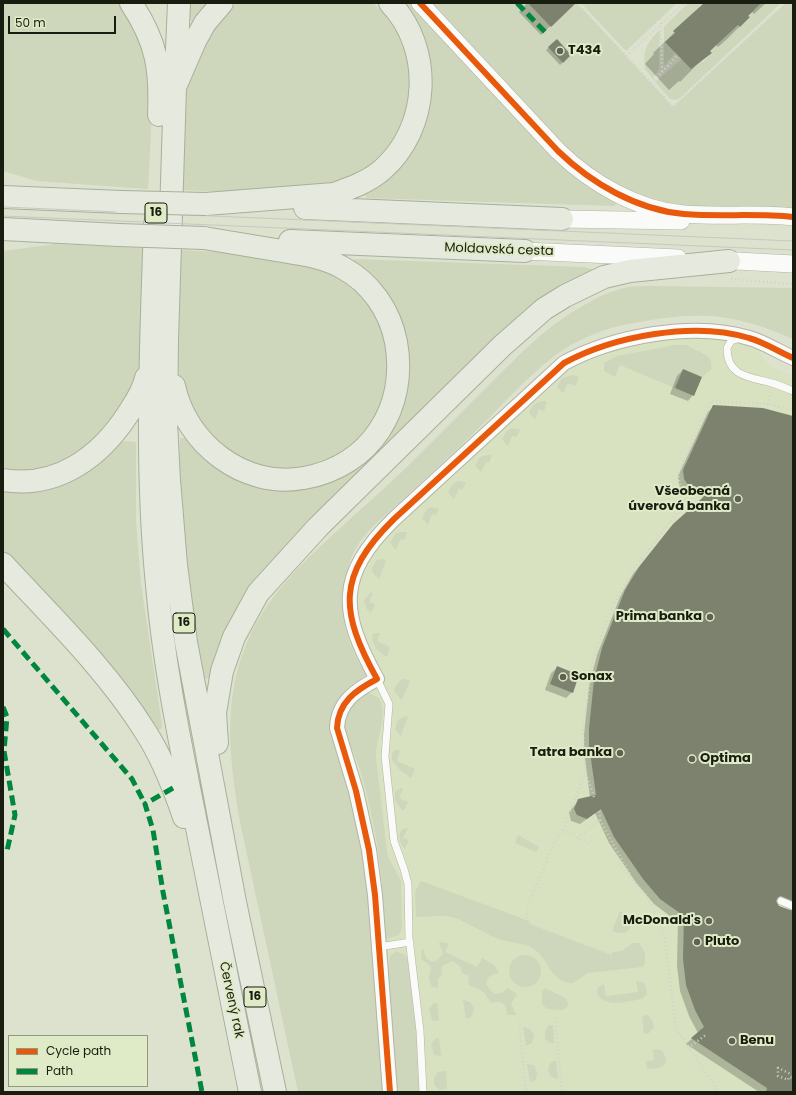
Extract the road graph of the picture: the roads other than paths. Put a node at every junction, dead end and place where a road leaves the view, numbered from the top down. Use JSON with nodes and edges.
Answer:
{"nodes":[{"id":1,"x":131,"y":3,"type":"edge"},
{"id":2,"x":164,"y":3,"type":"edge"},
{"id":3,"x":179,"y":3,"type":"edge"},
{"id":4,"x":222,"y":3,"type":"edge"},
{"id":5,"x":390,"y":3,"type":"edge"},
{"id":6,"x":420,"y":3,"type":"edge"},
{"id":7,"x":168,"y":86,"type":"junction"},
{"id":8,"x":3,"y":182,"type":"edge"},
{"id":9,"x":3,"y":197,"type":"edge"},
{"id":10,"x":62,"y":200,"type":"junction"},
{"id":11,"x":206,"y":204,"type":"junction"},
{"id":12,"x":793,"y":217,"type":"edge"},
{"id":13,"x":562,"y":219,"type":"joint"},
{"id":14,"x":793,"y":223,"type":"edge"},
{"id":15,"x":3,"y":229,"type":"edge"},
{"id":16,"x":61,"y":232,"type":"junction"},
{"id":17,"x":204,"y":238,"type":"junction"},
{"id":18,"x":3,"y":244,"type":"edge"},
{"id":19,"x":525,"y":251,"type":"joint"},
{"id":20,"x":793,"y":264,"type":"edge"},
{"id":21,"x":728,"y":270,"type":"junction"},
{"id":22,"x":750,"y":338,"type":"junction"},
{"id":23,"x":159,"y":341,"type":"junction"},
{"id":24,"x":793,"y":358,"type":"edge"},
{"id":25,"x":793,"y":391,"type":"edge"},
{"id":26,"x":3,"y":480,"type":"edge"},
{"id":27,"x":3,"y":564,"type":"edge"},
{"id":28,"x":377,"y":679,"type":"junction"},
{"id":29,"x":781,"y":901,"type":"dead end"},
{"id":30,"x":235,"y":902,"type":"junction"},
{"id":31,"x":793,"y":906,"type":"edge"},
{"id":32,"x":212,"y":908,"type":"junction"},
{"id":33,"x":410,"y":942,"type":"junction"},
{"id":34,"x":379,"y":946,"type":"junction"},
{"id":35,"x":250,"y":1092,"type":"edge"},
{"id":36,"x":275,"y":1092,"type":"edge"},
{"id":37,"x":390,"y":1092,"type":"edge"},
{"id":38,"x":423,"y":1092,"type":"edge"}],
"edges":[{"from":1,"to":7,"type":"highway"},
{"from":2,"to":7,"type":"highway","number":"16"},
{"from":3,"to":7,"type":"highway","number":"16"},
{"from":4,"to":7,"type":"highway"},
{"from":5,"to":11,"type":"highway"},
{"from":6,"to":12,"type":"street"},
{"from":7,"to":23,"type":"highway","number":"16"},
{"from":8,"to":10,"type":"highway"},
{"from":9,"to":10,"type":"highway","number":"16"},
{"from":10,"to":11,"type":"highway","number":"16","bridge":true},
{"from":11,"to":13,"type":"highway","number":"16"},
{"from":13,"to":14,"type":"street"},
{"from":15,"to":16,"type":"highway","number":"16"},
{"from":16,"to":17,"type":"highway","number":"16","bridge":true},
{"from":16,"to":18,"type":"highway"},
{"from":17,"to":19,"type":"highway","name":"Moldavská cesta","number":"16"},
{"from":17,"to":23,"type":"highway"},
{"from":19,"to":21,"type":"street","name":"Moldavská cesta"},
{"from":20,"to":21,"type":"street","name":"Moldavská cesta"},
{"from":21,"to":30,"type":"highway"},
{"from":22,"to":24,"type":"street"},
{"from":22,"to":25,"type":"lane"},
{"from":22,"to":28,"type":"street"},
{"from":23,"to":26,"type":"highway"},
{"from":23,"to":30,"type":"highway","number":"16"},
{"from":23,"to":32,"type":"highway","number":"16"},
{"from":27,"to":32,"type":"highway"},
{"from":28,"to":33,"type":"lane"},
{"from":28,"to":34,"type":"street"},
{"from":29,"to":31,"type":"lane"},
{"from":30,"to":36,"type":"highway","name":"Červený rak","number":"16"},
{"from":32,"to":35,"type":"highway","name":"Červený rak","number":"16"},
{"from":33,"to":34,"type":"lane"},
{"from":33,"to":38,"type":"lane"},
{"from":34,"to":37,"type":"street"}]}
